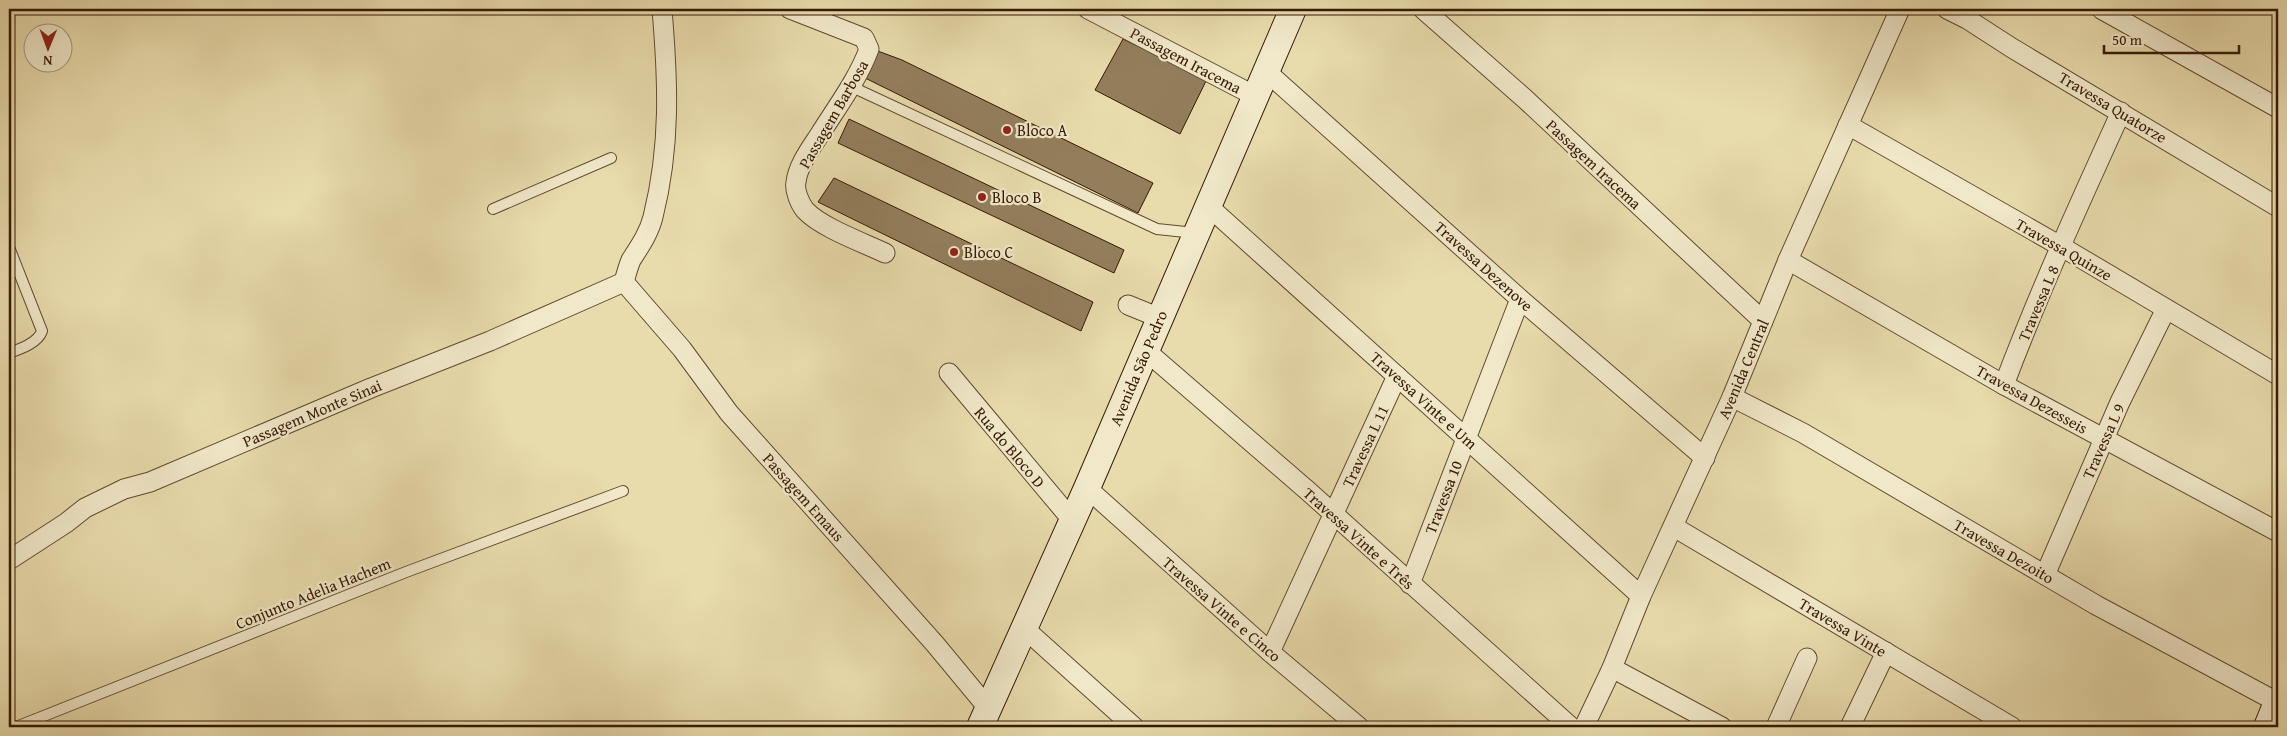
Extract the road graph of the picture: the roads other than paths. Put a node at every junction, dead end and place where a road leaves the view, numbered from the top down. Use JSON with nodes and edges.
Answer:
{"nodes":[{"id":1,"x":662,"y":9,"type":"edge"},
{"id":2,"x":790,"y":9,"type":"edge"},
{"id":3,"x":1088,"y":9,"type":"edge"},
{"id":4,"x":1293,"y":9,"type":"edge"},
{"id":5,"x":1423,"y":9,"type":"edge"},
{"id":6,"x":1900,"y":9,"type":"edge"},
{"id":7,"x":1947,"y":9,"type":"edge"},
{"id":8,"x":2101,"y":9,"type":"edge"},
{"id":9,"x":1267,"y":72,"type":"junction"},
{"id":10,"x":850,"y":86,"type":"junction"},
{"id":11,"x":1257,"y":97,"type":"junction"},
{"id":12,"x":2278,"y":108,"type":"edge"},
{"id":13,"x":2121,"y":112,"type":"junction"},
{"id":14,"x":1848,"y":125,"type":"junction"},
{"id":15,"x":611,"y":158,"type":"dead end"},
{"id":16,"x":1207,"y":205,"type":"junction"},
{"id":17,"x":2278,"y":206,"type":"edge"},
{"id":18,"x":493,"y":209,"type":"dead end"},
{"id":19,"x":1195,"y":233,"type":"junction"},
{"id":20,"x":9,"y":247,"type":"edge"},
{"id":21,"x":2062,"y":247,"type":"junction"},
{"id":22,"x":885,"y":254,"type":"dead end"},
{"id":23,"x":1788,"y":260,"type":"junction"},
{"id":24,"x":624,"y":282,"type":"junction"},
{"id":25,"x":1520,"y":299,"type":"junction"},
{"id":26,"x":1128,"y":305,"type":"dead end"},
{"id":27,"x":2166,"y":309,"type":"junction"},
{"id":28,"x":1160,"y":318,"type":"junction"},
{"id":29,"x":1763,"y":321,"type":"junction"},
{"id":30,"x":1145,"y":350,"type":"junction"},
{"id":31,"x":9,"y":353,"type":"edge"},
{"id":32,"x":949,"y":373,"type":"dead end"},
{"id":33,"x":2278,"y":375,"type":"edge"},
{"id":34,"x":1397,"y":376,"type":"junction"},
{"id":35,"x":2004,"y":385,"type":"junction"},
{"id":36,"x":1732,"y":397,"type":"junction"},
{"id":37,"x":1466,"y":438,"type":"junction"},
{"id":38,"x":2104,"y":440,"type":"junction"},
{"id":39,"x":1705,"y":458,"type":"junction"},
{"id":40,"x":1087,"y":488,"type":"junction"},
{"id":41,"x":623,"y":491,"type":"dead end"},
{"id":42,"x":1333,"y":515,"type":"junction"},
{"id":43,"x":1072,"y":520,"type":"junction"},
{"id":44,"x":1674,"y":527,"type":"junction"},
{"id":45,"x":2278,"y":532,"type":"edge"},
{"id":46,"x":9,"y":560,"type":"edge"},
{"id":47,"x":2045,"y":575,"type":"junction"},
{"id":48,"x":1410,"y":584,"type":"junction"},
{"id":49,"x":1640,"y":596,"type":"junction"},
{"id":50,"x":1025,"y":629,"type":"junction"},
{"id":51,"x":1270,"y":652,"type":"junction"},
{"id":52,"x":1886,"y":652,"type":"junction"},
{"id":53,"x":1807,"y":658,"type":"dead end"},
{"id":54,"x":1612,"y":668,"type":"junction"},
{"id":55,"x":2278,"y":702,"type":"edge"},
{"id":56,"x":984,"y":718,"type":"edge"},
{"id":57,"x":16,"y":727,"type":"edge"},
{"id":58,"x":1134,"y":727,"type":"edge"},
{"id":59,"x":1359,"y":727,"type":"edge"},
{"id":60,"x":1571,"y":727,"type":"edge"},
{"id":61,"x":1584,"y":727,"type":"edge"},
{"id":62,"x":1722,"y":727,"type":"edge"},
{"id":63,"x":1776,"y":727,"type":"edge"},
{"id":64,"x":1850,"y":727,"type":"edge"},
{"id":65,"x":2012,"y":727,"type":"edge"},
{"id":66,"x":2267,"y":727,"type":"edge"}],
"edges":[{"from":1,"to":24,"type":"street"},
{"from":2,"to":10,"type":"street","name":"Passagem Barbosa"},
{"from":3,"to":11,"type":"street","name":"Passagem Iracema"},
{"from":4,"to":9,"type":"main road","name":"Avenida São Pedro"},
{"from":5,"to":29,"type":"street","name":"Passagem Iracema"},
{"from":6,"to":14,"type":"street","name":"Avenida Central"},
{"from":7,"to":13,"type":"street","name":"Travessa Quatorze"},
{"from":8,"to":12,"type":"street"},
{"from":9,"to":11,"type":"main road","name":"Avenida São Pedro"},
{"from":9,"to":25,"type":"street","name":"Travessa Dezenove"},
{"from":10,"to":19,"type":"lane"},
{"from":10,"to":22,"type":"street","name":"Passagem Barbosa"},
{"from":11,"to":16,"type":"main road","name":"Avenida São Pedro"},
{"from":13,"to":17,"type":"street","name":"Travessa Quatorze"},
{"from":13,"to":21,"type":"street","name":"Travessa L 8"},
{"from":14,"to":21,"type":"street","name":"Travessa Quinze"},
{"from":14,"to":23,"type":"street","name":"Avenida Central"},
{"from":15,"to":18,"type":"lane"},
{"from":16,"to":19,"type":"main road","name":"Avenida São Pedro"},
{"from":16,"to":34,"type":"street","name":"Travessa Vinte e Um"},
{"from":19,"to":28,"type":"main road","name":"Avenida São Pedro"},
{"from":20,"to":31,"type":"lane"},
{"from":21,"to":27,"type":"street","name":"Travessa Quinze"},
{"from":21,"to":35,"type":"street","name":"Travessa L 8"},
{"from":23,"to":29,"type":"street","name":"Avenida Central"},
{"from":23,"to":35,"type":"street","name":"Travessa Dezesseis"},
{"from":24,"to":46,"type":"street","name":"Passagem Monte Sinai"},
{"from":24,"to":56,"type":"street","name":"Passagem Emaus"},
{"from":25,"to":37,"type":"street","name":"Travessa 10"},
{"from":25,"to":39,"type":"street","name":"Travessa Dezenove"},
{"from":26,"to":28,"type":"street"},
{"from":27,"to":33,"type":"street","name":"Travessa Quinze"},
{"from":27,"to":38,"type":"street","name":"Travessa L 9"},
{"from":28,"to":30,"type":"main road","name":"Avenida São Pedro"},
{"from":29,"to":36,"type":"street","name":"Avenida Central"},
{"from":30,"to":40,"type":"main road","name":"Avenida São Pedro"},
{"from":30,"to":42,"type":"street","name":"Travessa Vinte e Três"},
{"from":32,"to":43,"type":"street","name":"Rua do Bloco D"},
{"from":34,"to":37,"type":"street","name":"Travessa Vinte e Um"},
{"from":34,"to":42,"type":"street","name":"Travessa L 11"},
{"from":35,"to":38,"type":"street","name":"Travessa Dezesseis"},
{"from":36,"to":39,"type":"street","name":"Avenida Central"},
{"from":36,"to":47,"type":"street","name":"Travessa Dezoito"},
{"from":37,"to":48,"type":"street","name":"Travessa 10"},
{"from":37,"to":49,"type":"street","name":"Travessa Vinte e Um"},
{"from":38,"to":45,"type":"street","name":"Travessa Dezesseis"},
{"from":38,"to":47,"type":"street","name":"Travessa L 9"},
{"from":39,"to":44,"type":"street","name":"Avenida Central"},
{"from":40,"to":43,"type":"main road","name":"Avenida São Pedro"},
{"from":40,"to":51,"type":"street","name":"Travessa Vinte e Cinco"},
{"from":41,"to":57,"type":"lane","name":"Conjunto Adelia Hachem"},
{"from":42,"to":48,"type":"street","name":"Travessa Vinte e Três"},
{"from":42,"to":51,"type":"street","name":"Travessa L 11"},
{"from":43,"to":50,"type":"main road","name":"Avenida São Pedro"},
{"from":44,"to":49,"type":"street","name":"Avenida Central"},
{"from":44,"to":52,"type":"street","name":"Travessa Vinte"},
{"from":47,"to":55,"type":"street","name":"Travessa Dezoito"},
{"from":48,"to":60,"type":"street","name":"Travessa Vinte e Três"},
{"from":49,"to":54,"type":"street","name":"Avenida Central"},
{"from":50,"to":56,"type":"main road","name":"Avenida São Pedro"},
{"from":50,"to":58,"type":"street"},
{"from":51,"to":59,"type":"street","name":"Travessa Vinte e Cinco"},
{"from":52,"to":64,"type":"street"},
{"from":52,"to":65,"type":"street","name":"Travessa Vinte"},
{"from":53,"to":63,"type":"street"},
{"from":54,"to":61,"type":"street","name":"Avenida Central"},
{"from":54,"to":62,"type":"street"},
{"from":55,"to":66,"type":"main road"}]}
